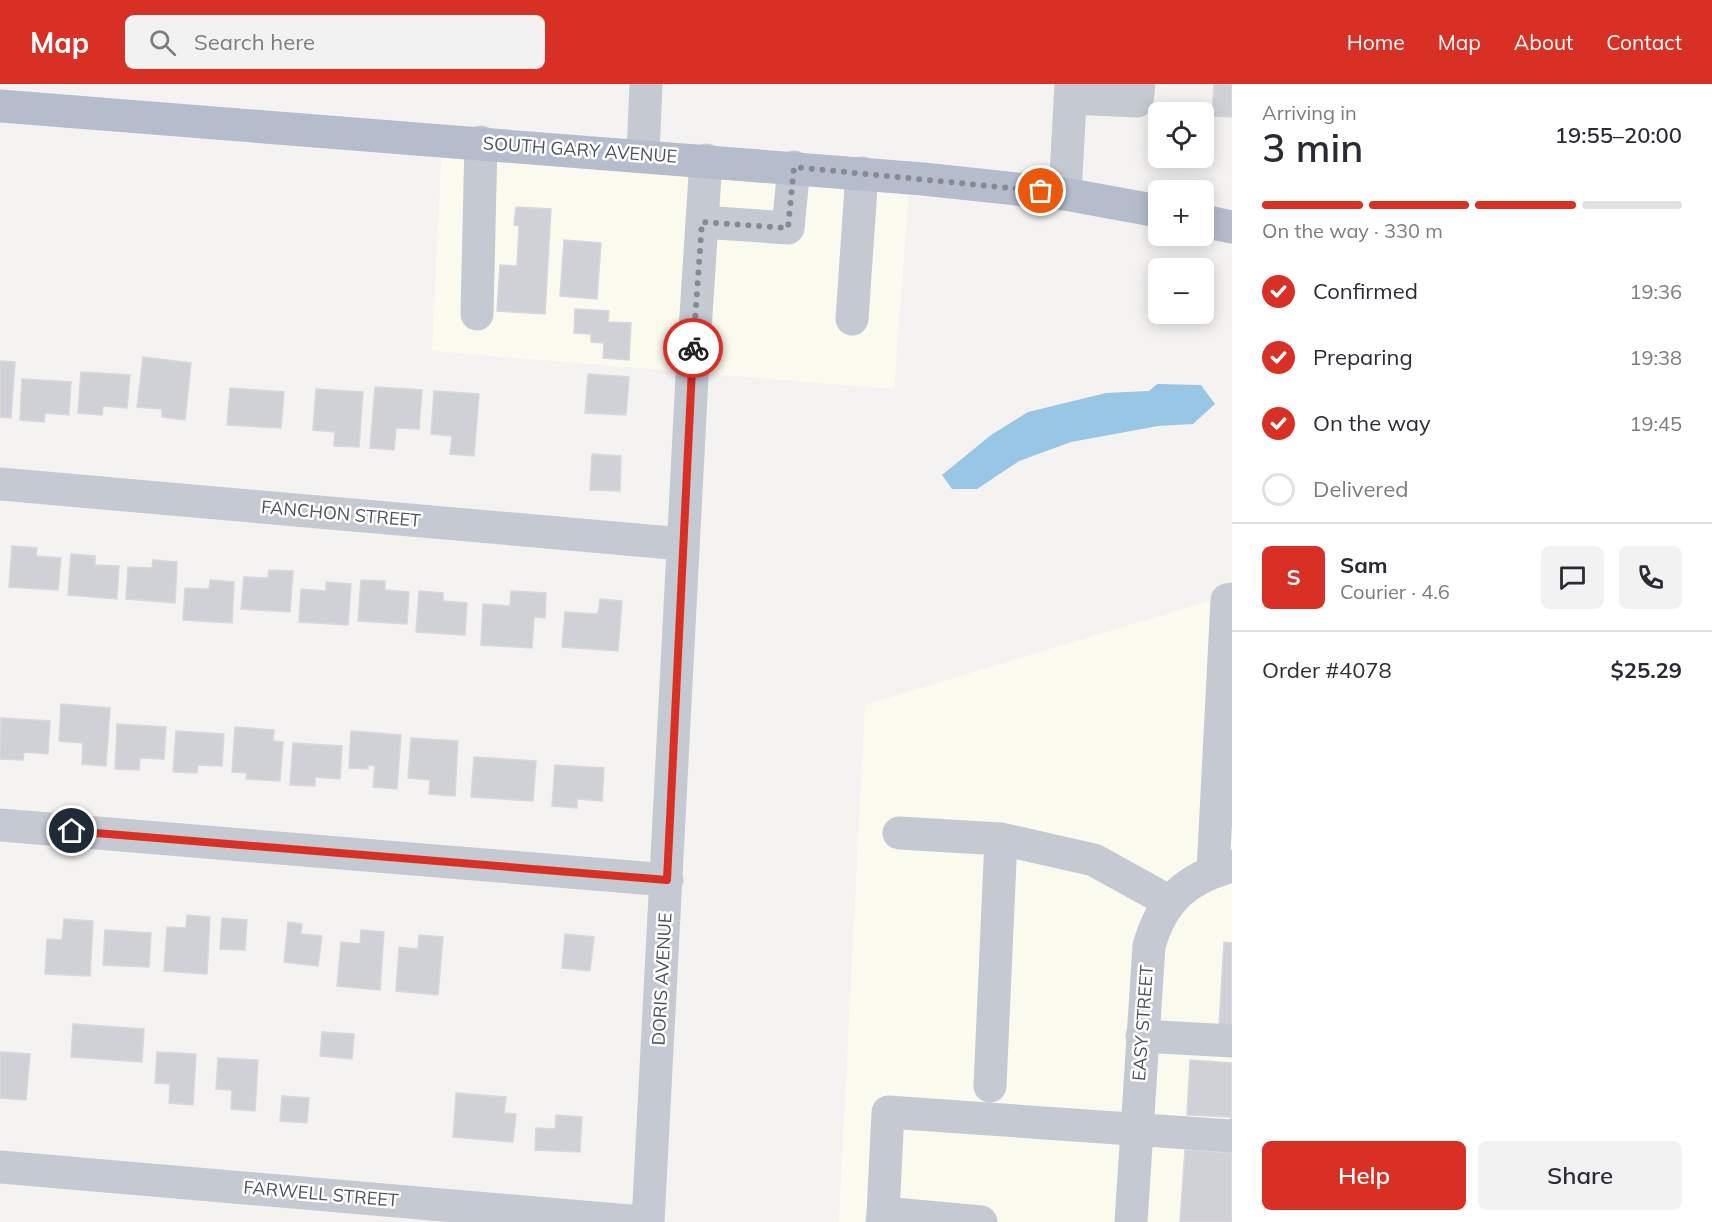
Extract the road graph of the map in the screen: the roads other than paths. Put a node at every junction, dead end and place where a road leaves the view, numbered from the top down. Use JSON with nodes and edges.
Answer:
{"nodes":[{"id":1,"x":646,"y":84,"type":"edge"},
{"id":2,"x":1139,"y":84,"type":"edge"},
{"id":3,"x":1071,"y":91,"type":"edge"},
{"id":4,"x":0,"y":106,"type":"edge"},
{"id":5,"x":481,"y":142,"type":"junction"},
{"id":6,"x":643,"y":155,"type":"junction"},
{"id":7,"x":706,"y":160,"type":"junction"},
{"id":8,"x":794,"y":167,"type":"junction"},
{"id":9,"x":862,"y":173,"type":"junction"},
{"id":10,"x":1065,"y":194,"type":"junction"},
{"id":11,"x":1148,"y":209,"type":"edge"},
{"id":12,"x":702,"y":222,"type":"junction"},
{"id":13,"x":1214,"y":223,"type":"edge"},
{"id":14,"x":1232,"y":227,"type":"edge"},
{"id":15,"x":477,"y":314,"type":"dead end"},
{"id":16,"x":852,"y":319,"type":"dead end"},
{"id":17,"x":0,"y":484,"type":"edge"},
{"id":18,"x":683,"y":544,"type":"junction"},
{"id":19,"x":1232,"y":599,"type":"edge"},
{"id":20,"x":0,"y":825,"type":"edge"},
{"id":21,"x":898,"y":833,"type":"dead end"},
{"id":22,"x":1001,"y":840,"type":"junction"},
{"id":23,"x":1222,"y":868,"type":"edge"},
{"id":24,"x":667,"y":880,"type":"junction"},
{"id":25,"x":1170,"y":902,"type":"junction"},
{"id":26,"x":1142,"y":1036,"type":"junction"},
{"id":27,"x":1232,"y":1041,"type":"edge"},
{"id":28,"x":990,"y":1086,"type":"dead end"},
{"id":29,"x":1136,"y":1129,"type":"junction"},
{"id":30,"x":1232,"y":1136,"type":"edge"},
{"id":31,"x":0,"y":1167,"type":"edge"},
{"id":32,"x":883,"y":1218,"type":"edge"},
{"id":33,"x":641,"y":1222,"type":"edge"},
{"id":34,"x":648,"y":1222,"type":"edge"},
{"id":35,"x":981,"y":1222,"type":"edge"},
{"id":36,"x":1131,"y":1222,"type":"edge"}],
"edges":[{"from":1,"to":6,"type":"street"},
{"from":2,"to":3,"type":"street"},
{"from":3,"to":10,"type":"street"},
{"from":4,"to":5,"type":"main road","name":"SOUTH GARY AVENUE"},
{"from":5,"to":6,"type":"main road","name":"SOUTH GARY AVENUE"},
{"from":5,"to":15,"type":"street"},
{"from":6,"to":7,"type":"main road","name":"SOUTH GARY AVENUE"},
{"from":7,"to":8,"type":"main road","name":"SOUTH GARY AVENUE"},
{"from":7,"to":12,"type":"street","name":"DORIS AVENUE"},
{"from":8,"to":9,"type":"main road","name":"SOUTH GARY AVENUE"},
{"from":8,"to":12,"type":"street"},
{"from":9,"to":10,"type":"main road","name":"SOUTH GARY AVENUE"},
{"from":9,"to":16,"type":"street"},
{"from":10,"to":11,"type":"main road","name":"SOUTH GARY AVENUE"},
{"from":12,"to":18,"type":"street","name":"DORIS AVENUE"},
{"from":13,"to":14,"type":"main road"},
{"from":17,"to":18,"type":"street","name":"FANCHON STREET"},
{"from":18,"to":24,"type":"street","name":"DORIS AVENUE"},
{"from":19,"to":23,"type":"street"},
{"from":20,"to":24,"type":"street"},
{"from":21,"to":22,"type":"street"},
{"from":22,"to":25,"type":"street"},
{"from":22,"to":28,"type":"street"},
{"from":23,"to":25,"type":"street","name":"EASY STREET"},
{"from":24,"to":34,"type":"street","name":"DORIS AVENUE"},
{"from":25,"to":26,"type":"street","name":"EASY STREET"},
{"from":26,"to":27,"type":"street"},
{"from":26,"to":29,"type":"street","name":"EASY STREET"},
{"from":29,"to":30,"type":"street"},
{"from":29,"to":32,"type":"street"},
{"from":29,"to":36,"type":"street","name":"EASY STREET"},
{"from":31,"to":33,"type":"street","name":"FARWELL STREET"},
{"from":32,"to":35,"type":"street"}]}
